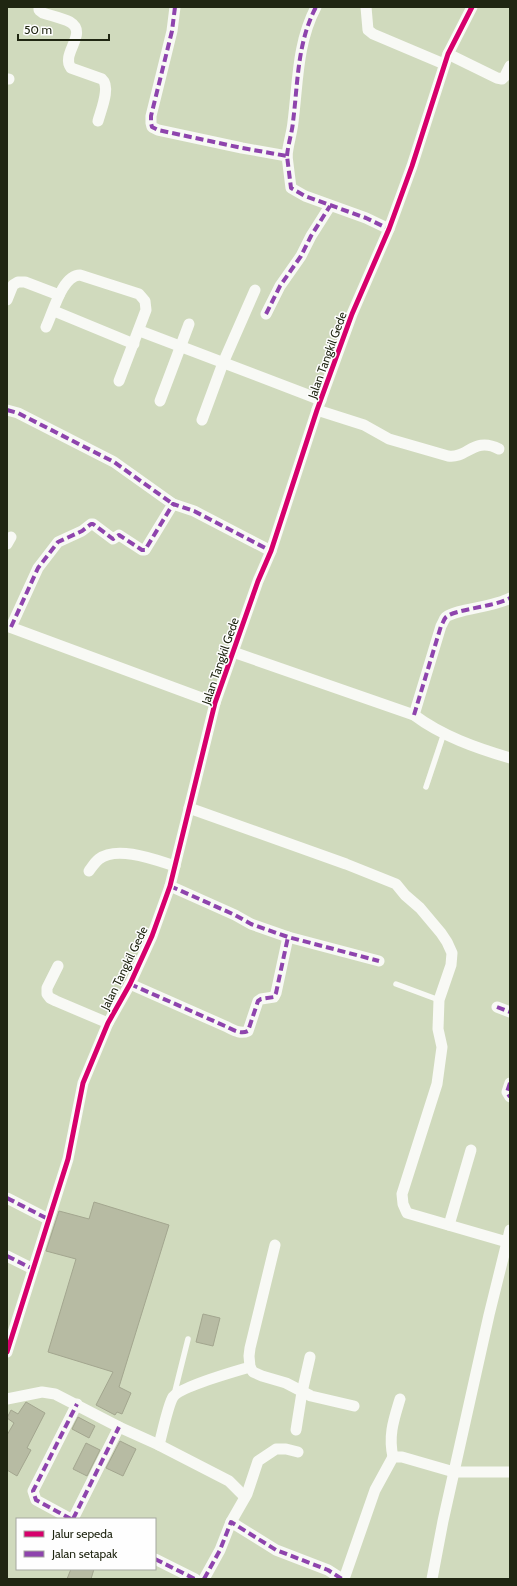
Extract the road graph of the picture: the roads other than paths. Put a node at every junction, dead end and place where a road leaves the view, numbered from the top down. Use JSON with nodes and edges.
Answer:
{"nodes":[{"id":1,"x":39,"y":7,"type":"edge"},
{"id":2,"x":174,"y":7,"type":"edge"},
{"id":3,"x":316,"y":7,"type":"edge"},
{"id":4,"x":366,"y":7,"type":"edge"},
{"id":5,"x":472,"y":7,"type":"edge"},
{"id":6,"x":446,"y":59,"type":"junction"},
{"id":7,"x":510,"y":66,"type":"edge"},
{"id":8,"x":98,"y":121,"type":"dead end"},
{"id":9,"x":287,"y":156,"type":"junction"},
{"id":10,"x":330,"y":206,"type":"junction"},
{"id":11,"x":389,"y":228,"type":"junction"},
{"id":12,"x":255,"y":290,"type":"dead end"},
{"id":13,"x":58,"y":295,"type":"junction"},
{"id":14,"x":7,"y":300,"type":"edge"},
{"id":15,"x":54,"y":311,"type":"junction"},
{"id":16,"x":266,"y":314,"type":"dead end"},
{"id":17,"x":189,"y":324,"type":"dead end"},
{"id":18,"x":46,"y":327,"type":"dead end"},
{"id":19,"x":140,"y":331,"type":"junction"},
{"id":20,"x":134,"y":344,"type":"junction"},
{"id":21,"x":181,"y":346,"type":"junction"},
{"id":22,"x":223,"y":363,"type":"junction"},
{"id":23,"x":119,"y":381,"type":"dead end"},
{"id":24,"x":160,"y":401,"type":"dead end"},
{"id":25,"x":319,"y":405,"type":"junction"},
{"id":26,"x":7,"y":410,"type":"edge"},
{"id":27,"x":202,"y":420,"type":"dead end"},
{"id":28,"x":499,"y":449,"type":"dead end"},
{"id":29,"x":173,"y":504,"type":"junction"},
{"id":30,"x":271,"y":551,"type":"junction"},
{"id":31,"x":510,"y":598,"type":"edge"},
{"id":32,"x":9,"y":626,"type":"edge"},
{"id":33,"x":233,"y":652,"type":"junction"},
{"id":34,"x":215,"y":703,"type":"junction"},
{"id":35,"x":414,"y":715,"type":"junction"},
{"id":36,"x":444,"y":733,"type":"junction"},
{"id":37,"x":510,"y":758,"type":"edge"},
{"id":38,"x":426,"y":787,"type":"dead end"},
{"id":39,"x":189,"y":808,"type":"junction"},
{"id":40,"x":175,"y":866,"type":"junction"},
{"id":41,"x":89,"y":871,"type":"dead end"},
{"id":42,"x":170,"y":886,"type":"junction"},
{"id":43,"x":288,"y":936,"type":"junction"},
{"id":44,"x":379,"y":961,"type":"dead end"},
{"id":45,"x":58,"y":966,"type":"dead end"},
{"id":46,"x":130,"y":984,"type":"junction"},
{"id":47,"x":396,"y":984,"type":"dead end"},
{"id":48,"x":439,"y":1000,"type":"junction"},
{"id":49,"x":497,"y":1006,"type":"dead end"},
{"id":50,"x":510,"y":1012,"type":"edge"},
{"id":51,"x":108,"y":1023,"type":"junction"},
{"id":52,"x":510,"y":1083,"type":"edge"},
{"id":53,"x":510,"y":1097,"type":"edge"},
{"id":54,"x":471,"y":1150,"type":"dead end"},
{"id":55,"x":7,"y":1198,"type":"edge"},
{"id":56,"x":48,"y":1219,"type":"junction"},
{"id":57,"x":449,"y":1225,"type":"junction"},
{"id":58,"x":510,"y":1230,"type":"edge"},
{"id":59,"x":507,"y":1242,"type":"junction"},
{"id":60,"x":275,"y":1245,"type":"dead end"},
{"id":61,"x":7,"y":1256,"type":"edge"},
{"id":62,"x":33,"y":1268,"type":"junction"},
{"id":63,"x":188,"y":1339,"type":"dead end"},
{"id":64,"x":7,"y":1352,"type":"edge"},
{"id":65,"x":310,"y":1357,"type":"dead end"},
{"id":66,"x":250,"y":1367,"type":"junction"},
{"id":67,"x":302,"y":1392,"type":"junction"},
{"id":68,"x":173,"y":1397,"type":"junction"},
{"id":69,"x":7,"y":1398,"type":"edge"},
{"id":70,"x":400,"y":1399,"type":"dead end"},
{"id":71,"x":77,"y":1404,"type":"junction"},
{"id":72,"x":354,"y":1406,"type":"dead end"},
{"id":73,"x":119,"y":1427,"type":"junction"},
{"id":74,"x":296,"y":1430,"type":"dead end"},
{"id":75,"x":159,"y":1445,"type":"junction"},
{"id":76,"x":298,"y":1452,"type":"dead end"},
{"id":77,"x":393,"y":1456,"type":"junction"},
{"id":78,"x":454,"y":1472,"type":"junction"},
{"id":79,"x":510,"y":1472,"type":"edge"},
{"id":80,"x":245,"y":1497,"type":"junction"},
{"id":81,"x":70,"y":1518,"type":"edge"},
{"id":82,"x":73,"y":1518,"type":"edge"},
{"id":83,"x":231,"y":1522,"type":"junction"},
{"id":84,"x":156,"y":1560,"type":"edge"},
{"id":85,"x":195,"y":1579,"type":"edge"},
{"id":86,"x":204,"y":1579,"type":"edge"},
{"id":87,"x":343,"y":1579,"type":"edge"},
{"id":88,"x":432,"y":1579,"type":"edge"}],
"edges":[{"from":1,"to":8,"type":"street"},
{"from":2,"to":9,"type":"street"},
{"from":3,"to":9,"type":"street"},
{"from":4,"to":6,"type":"street"},
{"from":5,"to":6,"type":"street","name":"Jalan Tangkil Gede"},
{"from":6,"to":7,"type":"street"},
{"from":6,"to":11,"type":"street","name":"Jalan Tangkil Gede"},
{"from":9,"to":10,"type":"street"},
{"from":10,"to":11,"type":"street"},
{"from":10,"to":16,"type":"street"},
{"from":11,"to":25,"type":"street","name":"Jalan Tangkil Gede"},
{"from":12,"to":22,"type":"street"},
{"from":13,"to":14,"type":"street"},
{"from":13,"to":15,"type":"street"},
{"from":13,"to":19,"type":"street"},
{"from":15,"to":18,"type":"street"},
{"from":15,"to":20,"type":"street"},
{"from":17,"to":21,"type":"street"},
{"from":19,"to":20,"type":"street"},
{"from":19,"to":21,"type":"street"},
{"from":20,"to":23,"type":"street"},
{"from":21,"to":22,"type":"street"},
{"from":21,"to":24,"type":"street"},
{"from":22,"to":25,"type":"street"},
{"from":22,"to":27,"type":"street"},
{"from":25,"to":28,"type":"street"},
{"from":25,"to":30,"type":"street","name":"Jalan Tangkil Gede"},
{"from":26,"to":29,"type":"street"},
{"from":29,"to":30,"type":"street"},
{"from":29,"to":32,"type":"street"},
{"from":30,"to":33,"type":"street","name":"Jalan Tangkil Gede"},
{"from":31,"to":35,"type":"street"},
{"from":32,"to":34,"type":"street"},
{"from":33,"to":34,"type":"street","name":"Jalan Tangkil Gede"},
{"from":33,"to":35,"type":"street"},
{"from":34,"to":39,"type":"street","name":"Jalan Tangkil Gede"},
{"from":35,"to":36,"type":"street"},
{"from":36,"to":37,"type":"street"},
{"from":36,"to":38,"type":"lane"},
{"from":39,"to":40,"type":"street","name":"Jalan Tangkil Gede"},
{"from":39,"to":48,"type":"street"},
{"from":40,"to":41,"type":"street"},
{"from":40,"to":42,"type":"street","name":"Jalan Tangkil Gede"},
{"from":42,"to":43,"type":"street"},
{"from":42,"to":46,"type":"street","name":"Jalan Tangkil Gede"},
{"from":43,"to":44,"type":"street"},
{"from":43,"to":46,"type":"street"},
{"from":45,"to":51,"type":"street"},
{"from":46,"to":51,"type":"street","name":"Jalan Tangkil Gede"},
{"from":47,"to":48,"type":"lane"},
{"from":48,"to":57,"type":"street"},
{"from":49,"to":50,"type":"street"},
{"from":51,"to":56,"type":"street","name":"Jalan Tangkil Gede"},
{"from":52,"to":53,"type":"street"},
{"from":54,"to":57,"type":"street"},
{"from":55,"to":56,"type":"street"},
{"from":56,"to":62,"type":"street","name":"Jalan Tangkil Gede"},
{"from":57,"to":59,"type":"street"},
{"from":58,"to":59,"type":"street"},
{"from":59,"to":78,"type":"street"},
{"from":60,"to":66,"type":"street"},
{"from":61,"to":62,"type":"street"},
{"from":62,"to":64,"type":"street","name":"Jalan Tangkil Gede"},
{"from":63,"to":68,"type":"lane"},
{"from":65,"to":67,"type":"street"},
{"from":66,"to":67,"type":"street"},
{"from":66,"to":68,"type":"street"},
{"from":67,"to":72,"type":"street"},
{"from":67,"to":74,"type":"street"},
{"from":68,"to":75,"type":"street"},
{"from":69,"to":71,"type":"street"},
{"from":70,"to":77,"type":"street"},
{"from":71,"to":73,"type":"street"},
{"from":71,"to":81,"type":"street"},
{"from":73,"to":75,"type":"street"},
{"from":73,"to":82,"type":"street"},
{"from":75,"to":80,"type":"street"},
{"from":76,"to":80,"type":"street"},
{"from":77,"to":78,"type":"street"},
{"from":77,"to":87,"type":"street"},
{"from":78,"to":79,"type":"street"},
{"from":78,"to":88,"type":"street"},
{"from":80,"to":83,"type":"street"},
{"from":83,"to":86,"type":"street"},
{"from":83,"to":87,"type":"street"},
{"from":84,"to":85,"type":"street"}]}
